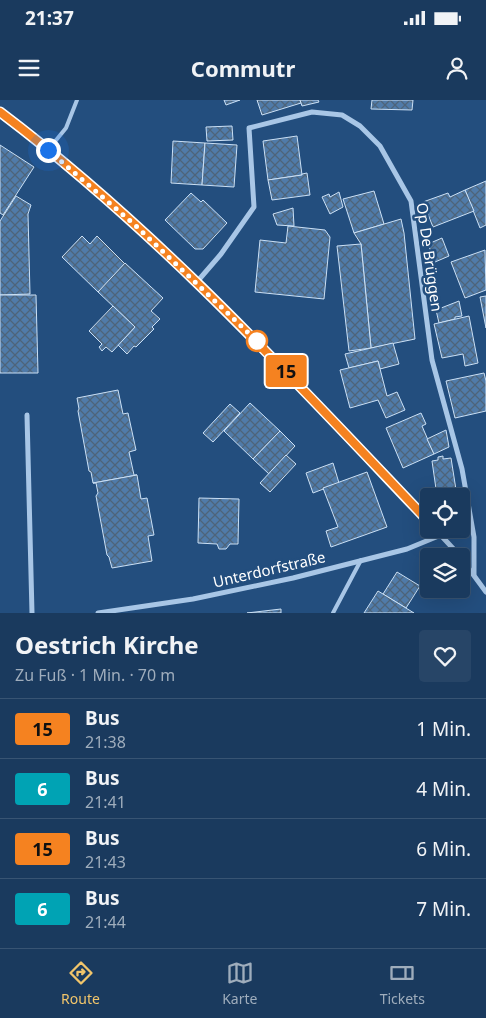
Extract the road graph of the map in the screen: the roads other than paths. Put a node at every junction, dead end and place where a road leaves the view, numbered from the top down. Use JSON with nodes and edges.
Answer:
{"nodes":[{"id":1,"x":77,"y":100,"type":"edge"},
{"id":2,"x":0,"y":112,"type":"edge"},
{"id":3,"x":48,"y":150,"type":"junction"},
{"id":4,"x":196,"y":283,"type":"junction"},
{"id":5,"x":27,"y":415,"type":"dead end"},
{"id":6,"x":420,"y":513,"type":"edge"},
{"id":7,"x":434,"y":538,"type":"edge"},
{"id":8,"x":444,"y":538,"type":"edge"},
{"id":9,"x":452,"y":548,"type":"edge"},
{"id":10,"x":360,"y":560,"type":"junction"},
{"id":11,"x":470,"y":569,"type":"edge"},
{"id":12,"x":474,"y":574,"type":"junction"},
{"id":13,"x":486,"y":592,"type":"edge"},
{"id":14,"x":32,"y":613,"type":"edge"},
{"id":15,"x":98,"y":613,"type":"edge"},
{"id":16,"x":334,"y":613,"type":"edge"}],
"edges":[{"from":1,"to":3,"type":"lane"},
{"from":2,"to":3,"type":"street"},
{"from":3,"to":4,"type":"street"},
{"from":4,"to":6,"type":"street"},
{"from":4,"to":12,"type":"street","name":"Op De Brüggen"},
{"from":5,"to":14,"type":"street"},
{"from":7,"to":10,"type":"street","name":"Unterdorfstraße"},
{"from":8,"to":9,"type":"street"},
{"from":10,"to":15,"type":"street","name":"Unterdorfstraße"},
{"from":10,"to":16,"type":"lane"},
{"from":11,"to":12,"type":"street"},
{"from":12,"to":13,"type":"street"}]}
